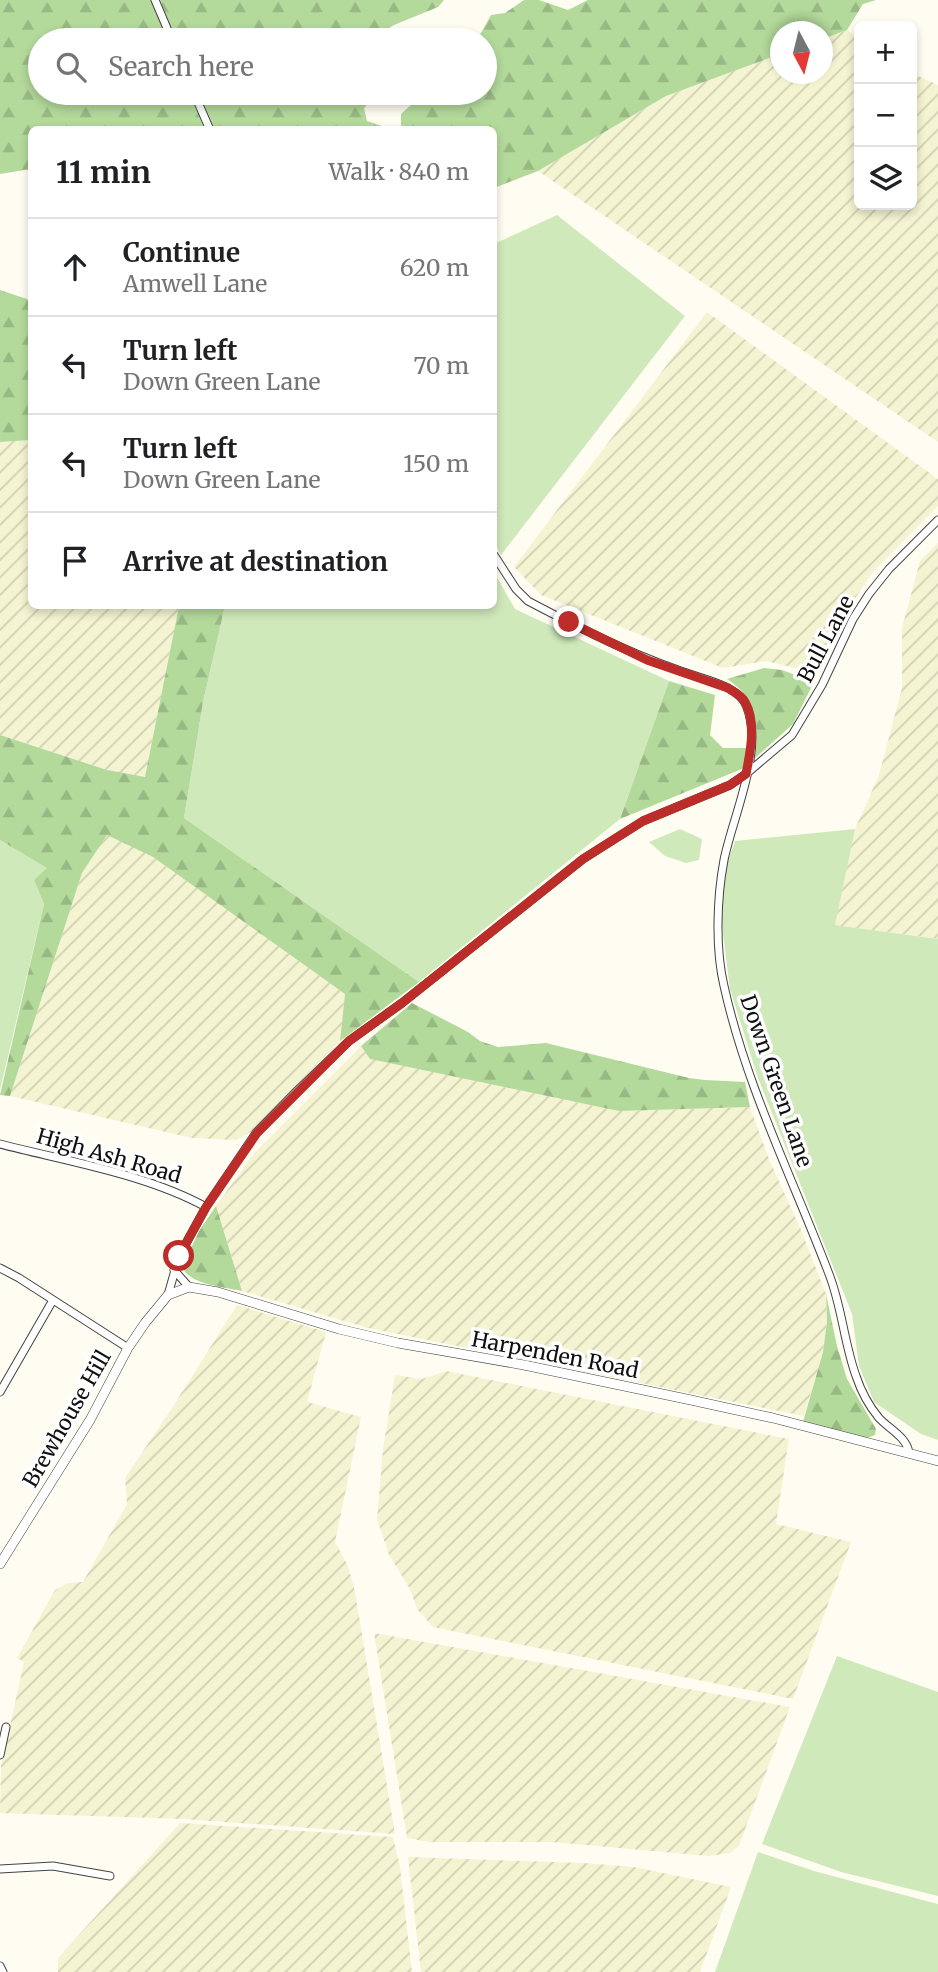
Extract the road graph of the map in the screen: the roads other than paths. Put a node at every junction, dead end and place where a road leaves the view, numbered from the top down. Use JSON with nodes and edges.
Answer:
{"nodes":[{"id":1,"x":156,"y":0,"type":"edge"},
{"id":2,"x":167,"y":28,"type":"edge"},
{"id":3,"x":199,"y":105,"type":"edge"},
{"id":4,"x":208,"y":126,"type":"edge"},
{"id":5,"x":938,"y":520,"type":"edge"},
{"id":6,"x":497,"y":560,"type":"edge"},
{"id":7,"x":746,"y":774,"type":"junction"},
{"id":8,"x":0,"y":1144,"type":"edge"},
{"id":9,"x":206,"y":1207,"type":"junction"},
{"id":10,"x":0,"y":1268,"type":"edge"},
{"id":11,"x":174,"y":1270,"type":"junction"},
{"id":12,"x":190,"y":1287,"type":"junction"},
{"id":13,"x":168,"y":1295,"type":"junction"},
{"id":14,"x":53,"y":1300,"type":"junction"},
{"id":15,"x":128,"y":1348,"type":"junction"},
{"id":16,"x":0,"y":1392,"type":"edge"},
{"id":17,"x":909,"y":1453,"type":"junction"},
{"id":18,"x":938,"y":1461,"type":"edge"},
{"id":19,"x":0,"y":1564,"type":"edge"},
{"id":20,"x":6,"y":1727,"type":"dead end"},
{"id":21,"x":0,"y":1755,"type":"edge"},
{"id":22,"x":0,"y":1869,"type":"edge"},
{"id":23,"x":110,"y":1876,"type":"dead end"},
{"id":24,"x":0,"y":1966,"type":"edge"},
{"id":25,"x":3,"y":1972,"type":"edge"}],
"edges":[{"from":1,"to":2,"type":"street"},
{"from":3,"to":4,"type":"street"},
{"from":5,"to":7,"type":"street","name":"Bull Lane"},
{"from":6,"to":7,"type":"street","name":"Down Green Lane"},
{"from":7,"to":9,"type":"street","name":"Bull Lane"},
{"from":7,"to":17,"type":"street","name":"Down Green Lane"},
{"from":8,"to":9,"type":"street","name":"High Ash Road"},
{"from":9,"to":11,"type":"street","name":"Bull Lane"},
{"from":10,"to":14,"type":"street"},
{"from":11,"to":12,"type":"street"},
{"from":11,"to":13,"type":"street","name":"Bull Lane"},
{"from":12,"to":13,"type":"street"},
{"from":12,"to":17,"type":"street","name":"Harpenden Road"},
{"from":13,"to":15,"type":"street","name":"Brewhouse Hill"},
{"from":14,"to":15,"type":"street"},
{"from":14,"to":16,"type":"street"},
{"from":15,"to":19,"type":"street","name":"Brewhouse Hill"},
{"from":17,"to":18,"type":"street","name":"Harpenden Road"},
{"from":20,"to":21,"type":"street"},
{"from":22,"to":23,"type":"street"},
{"from":24,"to":25,"type":"street"}]}
